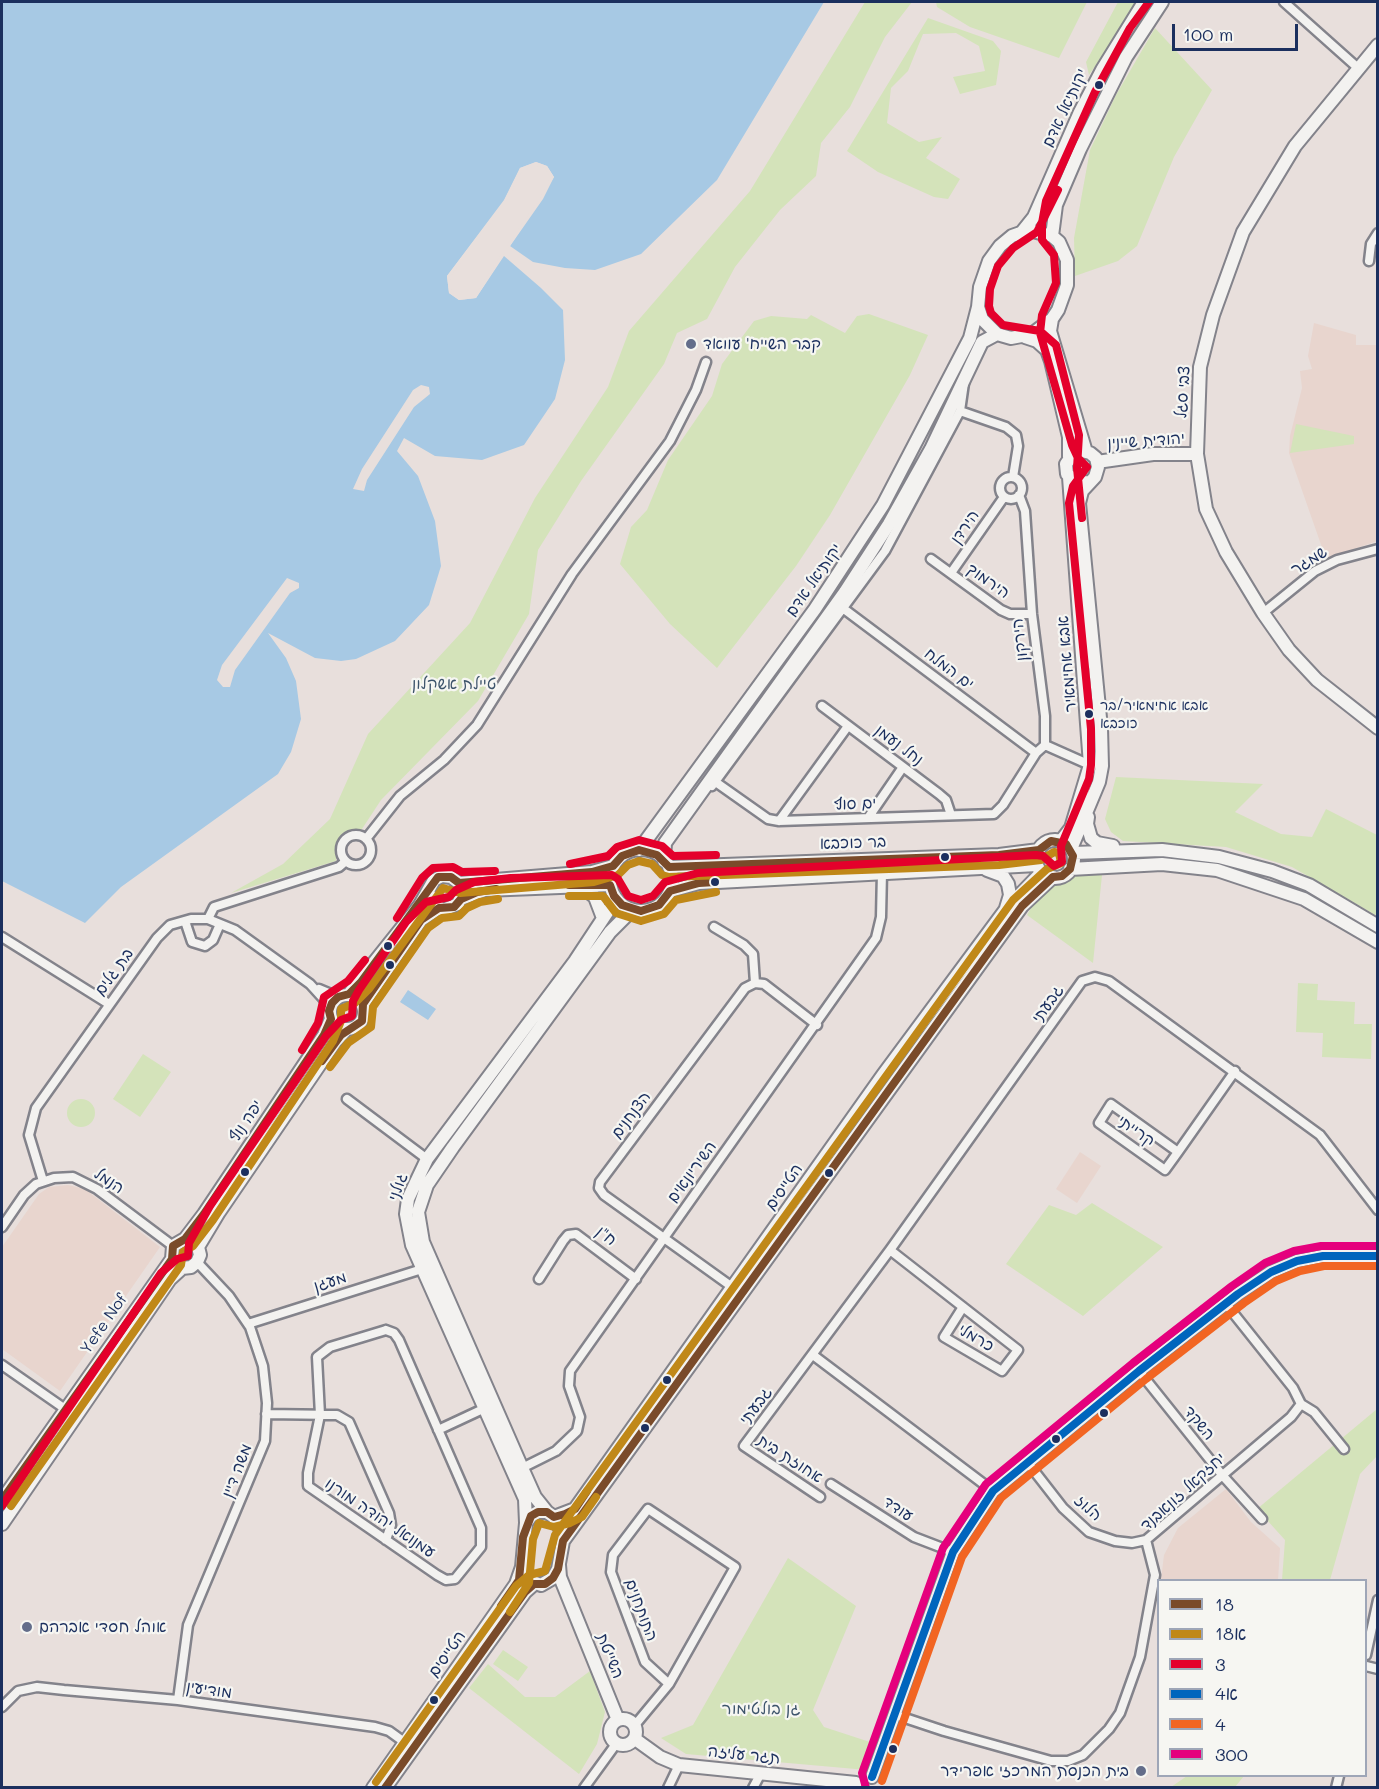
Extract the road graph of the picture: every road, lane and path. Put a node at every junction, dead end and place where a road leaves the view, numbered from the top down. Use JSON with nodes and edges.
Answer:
{"nodes":[{"id":1,"x":1144,"y":2,"type":"edge"},
{"id":2,"x":1162,"y":2,"type":"edge"},
{"id":3,"x":1284,"y":2,"type":"edge"},
{"id":4,"x":1377,"y":45,"type":"edge"},
{"id":5,"x":1358,"y":68,"type":"junction"},
{"id":6,"x":1022,"y":232,"type":"junction"},
{"id":7,"x":1377,"y":232,"type":"edge"},
{"id":8,"x":1052,"y":236,"type":"junction"},
{"id":9,"x":1369,"y":261,"type":"dead end"},
{"id":10,"x":978,"y":307,"type":"junction"},
{"id":11,"x":1052,"y":319,"type":"junction"},
{"id":12,"x":997,"y":334,"type":"junction"},
{"id":13,"x":1025,"y":337,"type":"junction"},
{"id":14,"x":706,"y":362,"type":"dead end"},
{"id":15,"x":963,"y":380,"type":"junction"},
{"id":16,"x":960,"y":411,"type":"junction"},
{"id":17,"x":1086,"y":452,"type":"junction"},
{"id":18,"x":1197,"y":454,"type":"junction"},
{"id":19,"x":1069,"y":457,"type":"junction"},
{"id":20,"x":1097,"y":462,"type":"junction"},
{"id":21,"x":1013,"y":477,"type":"junction"},
{"id":22,"x":1069,"y":477,"type":"junction"},
{"id":23,"x":1089,"y":482,"type":"junction"},
{"id":24,"x":1019,"y":495,"type":"junction"},
{"id":25,"x":1004,"y":497,"type":"junction"},
{"id":26,"x":1377,"y":549,"type":"edge"},
{"id":27,"x":931,"y":559,"type":"dead end"},
{"id":28,"x":951,"y":573,"type":"junction"},
{"id":29,"x":844,"y":609,"type":"junction"},
{"id":30,"x":1263,"y":613,"type":"junction"},
{"id":31,"x":1032,"y":614,"type":"junction"},
{"id":32,"x":822,"y":706,"type":"dead end"},
{"id":33,"x":848,"y":726,"type":"junction"},
{"id":34,"x":1377,"y":728,"type":"edge"},
{"id":35,"x":1045,"y":745,"type":"junction"},
{"id":36,"x":1036,"y":753,"type":"junction"},
{"id":37,"x":1090,"y":765,"type":"junction"},
{"id":38,"x":903,"y":767,"type":"junction"},
{"id":39,"x":717,"y":783,"type":"junction"},
{"id":40,"x":693,"y":802,"type":"junction"},
{"id":41,"x":1089,"y":806,"type":"junction"},
{"id":42,"x":951,"y":815,"type":"junction"},
{"id":43,"x":868,"y":818,"type":"junction"},
{"id":44,"x":779,"y":821,"type":"junction"},
{"id":45,"x":366,"y":838,"type":"junction"},
{"id":46,"x":1068,"y":848,"type":"junction"},
{"id":47,"x":1135,"y":849,"type":"junction"},
{"id":48,"x":639,"y":850,"type":"junction"},
{"id":49,"x":1039,"y":850,"type":"junction"},
{"id":50,"x":346,"y":861,"type":"junction"},
{"id":51,"x":667,"y":864,"type":"junction"},
{"id":52,"x":613,"y":866,"type":"junction"},
{"id":53,"x":968,"y":868,"type":"junction"},
{"id":54,"x":1070,"y":869,"type":"junction"},
{"id":55,"x":1044,"y":871,"type":"junction"},
{"id":56,"x":882,"y":872,"type":"junction"},
{"id":57,"x":459,"y":883,"type":"junction"},
{"id":58,"x":610,"y":885,"type":"junction"},
{"id":59,"x":560,"y":886,"type":"junction"},
{"id":60,"x":428,"y":891,"type":"junction"},
{"id":61,"x":670,"y":891,"type":"junction"},
{"id":62,"x":461,"y":899,"type":"junction"},
{"id":63,"x":616,"y":899,"type":"junction"},
{"id":64,"x":439,"y":908,"type":"junction"},
{"id":65,"x":1006,"y":909,"type":"junction"},
{"id":66,"x":632,"y":910,"type":"junction"},
{"id":67,"x":603,"y":918,"type":"junction"},
{"id":68,"x":208,"y":919,"type":"junction"},
{"id":69,"x":185,"y":921,"type":"junction"},
{"id":70,"x":220,"y":924,"type":"junction"},
{"id":71,"x":1377,"y":926,"type":"edge"},
{"id":72,"x":714,"y":927,"type":"dead end"},
{"id":73,"x":2,"y":937,"type":"edge"},
{"id":74,"x":1377,"y":942,"type":"edge"},
{"id":75,"x":755,"y":982,"type":"junction"},
{"id":76,"x":339,"y":999,"type":"junction"},
{"id":77,"x":109,"y":1004,"type":"junction"},
{"id":78,"x":363,"y":1004,"type":"junction"},
{"id":79,"x":331,"y":1019,"type":"junction"},
{"id":80,"x":817,"y":1025,"type":"junction"},
{"id":81,"x":347,"y":1029,"type":"junction"},
{"id":82,"x":1235,"y":1071,"type":"junction"},
{"id":83,"x":348,"y":1099,"type":"dead end"},
{"id":84,"x":1178,"y":1152,"type":"junction"},
{"id":85,"x":427,"y":1159,"type":"junction"},
{"id":86,"x":43,"y":1181,"type":"junction"},
{"id":87,"x":1377,"y":1210,"type":"edge"},
{"id":88,"x":2,"y":1227,"type":"edge"},
{"id":89,"x":663,"y":1237,"type":"junction"},
{"id":90,"x":185,"y":1239,"type":"junction"},
{"id":91,"x":198,"y":1247,"type":"junction"},
{"id":92,"x":890,"y":1250,"type":"junction"},
{"id":93,"x":172,"y":1252,"type":"junction"},
{"id":94,"x":1377,"y":1256,"type":"edge"},
{"id":95,"x":197,"y":1262,"type":"junction"},
{"id":96,"x":182,"y":1268,"type":"junction"},
{"id":97,"x":422,"y":1269,"type":"junction"},
{"id":98,"x":539,"y":1279,"type":"dead end"},
{"id":99,"x":636,"y":1279,"type":"junction"},
{"id":100,"x":738,"y":1292,"type":"junction"},
{"id":101,"x":1226,"y":1304,"type":"junction"},
{"id":102,"x":963,"y":1307,"type":"junction"},
{"id":103,"x":248,"y":1324,"type":"junction"},
{"id":104,"x":813,"y":1355,"type":"junction"},
{"id":105,"x":2,"y":1365,"type":"edge"},
{"id":106,"x":1139,"y":1371,"type":"junction"},
{"id":107,"x":1301,"y":1404,"type":"junction"},
{"id":108,"x":80,"y":1408,"type":"junction"},
{"id":109,"x":483,"y":1409,"type":"junction"},
{"id":110,"x":64,"y":1410,"type":"junction"},
{"id":111,"x":266,"y":1414,"type":"junction"},
{"id":112,"x":320,"y":1415,"type":"junction"},
{"id":113,"x":438,"y":1430,"type":"junction"},
{"id":114,"x":744,"y":1446,"type":"joint"},
{"id":115,"x":1344,"y":1449,"type":"dead end"},
{"id":116,"x":1028,"y":1463,"type":"junction"},
{"id":117,"x":522,"y":1468,"type":"junction"},
{"id":118,"x":1222,"y":1476,"type":"junction"},
{"id":119,"x":831,"y":1484,"type":"dead end"},
{"id":120,"x":993,"y":1491,"type":"junction"},
{"id":121,"x":820,"y":1497,"type":"dead end"},
{"id":122,"x":2,"y":1500,"type":"edge"},
{"id":123,"x":551,"y":1515,"type":"junction"},
{"id":124,"x":1262,"y":1519,"type":"dead end"},
{"id":125,"x":526,"y":1523,"type":"junction"},
{"id":126,"x":2,"y":1524,"type":"edge"},
{"id":127,"x":386,"y":1540,"type":"junction"},
{"id":128,"x":1146,"y":1540,"type":"junction"},
{"id":129,"x":563,"y":1541,"type":"junction"},
{"id":130,"x":953,"y":1552,"type":"junction"},
{"id":131,"x":559,"y":1563,"type":"junction"},
{"id":132,"x":522,"y":1567,"type":"junction"},
{"id":133,"x":539,"y":1584,"type":"junction"},
{"id":134,"x":1377,"y":1600,"type":"edge"},
{"id":135,"x":571,"y":1605,"type":"junction"},
{"id":136,"x":1367,"y":1646,"type":"edge"},
{"id":137,"x":669,"y":1683,"type":"junction"},
{"id":138,"x":178,"y":1700,"type":"junction"},
{"id":139,"x":2,"y":1707,"type":"edge"},
{"id":140,"x":896,"y":1714,"type":"junction"},
{"id":141,"x":618,"y":1720,"type":"junction"},
{"id":142,"x":635,"y":1725,"type":"junction"},
{"id":143,"x":635,"y":1739,"type":"junction"},
{"id":144,"x":616,"y":1744,"type":"junction"},
{"id":145,"x":410,"y":1745,"type":"junction"},
{"id":146,"x":679,"y":1765,"type":"junction"},
{"id":147,"x":761,"y":1773,"type":"junction"},
{"id":148,"x":872,"y":1777,"type":"junction"},
{"id":149,"x":856,"y":1785,"type":"edge"},
{"id":150,"x":373,"y":1788,"type":"edge"},
{"id":151,"x":386,"y":1788,"type":"edge"},
{"id":152,"x":584,"y":1788,"type":"edge"},
{"id":153,"x":668,"y":1788,"type":"edge"},
{"id":154,"x":753,"y":1788,"type":"edge"},
{"id":155,"x":879,"y":1788,"type":"edge"}],
"edges":[{"from":1,"to":6,"type":"street","name":"יקותיאל אדם"},
{"from":2,"to":8,"type":"street","name":"יקותיאל אדם"},
{"from":3,"to":5,"type":"street"},
{"from":4,"to":5,"type":"street","name":"צבי סגל"},
{"from":5,"to":18,"type":"street","name":"צבי סגל"},
{"from":6,"to":8,"type":"street"},
{"from":6,"to":10,"type":"street"},
{"from":7,"to":9,"type":"street"},
{"from":8,"to":11,"type":"street"},
{"from":10,"to":12,"type":"street"},
{"from":10,"to":48,"type":"street","name":"יקותיאל אדם"},
{"from":11,"to":13,"type":"street"},
{"from":11,"to":17,"type":"street"},
{"from":12,"to":13,"type":"street"},
{"from":12,"to":15,"type":"street","name":"יקותיאל אדם"},
{"from":13,"to":19,"type":"street"},
{"from":14,"to":45,"type":"street"},
{"from":15,"to":16,"type":"street"},
{"from":15,"to":40,"type":"street","name":"יקותיאל אדם"},
{"from":16,"to":21,"type":"street"},
{"from":16,"to":29,"type":"street"},
{"from":17,"to":19,"type":"street"},
{"from":17,"to":20,"type":"street"},
{"from":18,"to":20,"type":"street","name":"יהודית שיינין"},
{"from":18,"to":30,"type":"street","name":"צבי סגל"},
{"from":19,"to":22,"type":"street"},
{"from":20,"to":23,"type":"street"},
{"from":21,"to":24,"type":"street"},
{"from":21,"to":25,"type":"street"},
{"from":22,"to":23,"type":"street"},
{"from":22,"to":37,"type":"street","name":"אבא אחימאיר"},
{"from":23,"to":41,"type":"street","name":"אבא אחימאיר"},
{"from":24,"to":25,"type":"street"},
{"from":24,"to":31,"type":"street","name":"הירקון"},
{"from":25,"to":28,"type":"street","name":"הירדן"},
{"from":26,"to":30,"type":"street","name":"שמגר"},
{"from":27,"to":28,"type":"street","name":"הירמוך"},
{"from":28,"to":31,"type":"street","name":"הירמוך"},
{"from":29,"to":36,"type":"street","name":"ים המלח"},
{"from":29,"to":39,"type":"street"},
{"from":30,"to":34,"type":"street","name":"צבי סגל"},
{"from":31,"to":35,"type":"street","name":"הירקון"},
{"from":32,"to":33,"type":"street","name":"נחל נעמן"},
{"from":33,"to":38,"type":"street","name":"נחל נעמן"},
{"from":33,"to":44,"type":"street"},
{"from":35,"to":36,"type":"street"},
{"from":35,"to":37,"type":"street"},
{"from":36,"to":42,"type":"street","name":"ים סוף"},
{"from":37,"to":46,"type":"street","name":"אבא אחימאיר"},
{"from":38,"to":42,"type":"street","name":"נחל נעמן"},
{"from":38,"to":43,"type":"street"},
{"from":39,"to":40,"type":"street"},
{"from":39,"to":44,"type":"street","name":"ים סוף"},
{"from":40,"to":51,"type":"street","name":"יקותיאל אדם"},
{"from":41,"to":46,"type":"street","name":"אבא אחימאיר"},
{"from":41,"to":47,"type":"street"},
{"from":42,"to":43,"type":"street","name":"ים סוף"},
{"from":43,"to":44,"type":"street","name":"ים סוף"},
{"from":45,"to":50,"type":"street"},
{"from":45,"to":50,"type":"street"},
{"from":46,"to":47,"type":"street"},
{"from":46,"to":49,"type":"street"},
{"from":46,"to":54,"type":"street"},
{"from":47,"to":71,"type":"street"},
{"from":48,"to":51,"type":"street"},
{"from":48,"to":52,"type":"street"},
{"from":49,"to":51,"type":"street","name":"בר כוכבא"},
{"from":49,"to":55,"type":"street"},
{"from":50,"to":68,"type":"street"},
{"from":51,"to":61,"type":"street"},
{"from":52,"to":57,"type":"street"},
{"from":52,"to":58,"type":"street"},
{"from":53,"to":55,"type":"street","name":"בר כוכבא"},
{"from":53,"to":56,"type":"street","name":"בר כוכבא"},
{"from":53,"to":65,"type":"street"},
{"from":54,"to":55,"type":"street"},
{"from":54,"to":74,"type":"street"},
{"from":55,"to":65,"type":"street","name":"הטייסים"},
{"from":55,"to":100,"type":"street","name":"הטייסים"},
{"from":56,"to":61,"type":"street","name":"בר כוכבא"},
{"from":56,"to":80,"type":"street","name":"השיריונאים"},
{"from":57,"to":60,"type":"street"},
{"from":57,"to":62,"type":"street"},
{"from":58,"to":59,"type":"street"},
{"from":58,"to":63,"type":"street"},
{"from":59,"to":62,"type":"street"},
{"from":59,"to":67,"type":"street"},
{"from":60,"to":64,"type":"street"},
{"from":60,"to":76,"type":"street"},
{"from":61,"to":66,"type":"street"},
{"from":62,"to":64,"type":"street"},
{"from":63,"to":66,"type":"street"},
{"from":63,"to":67,"type":"street","name":"גולני"},
{"from":64,"to":78,"type":"street"},
{"from":65,"to":100,"type":"street","name":"הטייסים"},
{"from":66,"to":117,"type":"street","name":"גולני"},
{"from":67,"to":85,"type":"street","name":"גולני"},
{"from":68,"to":69,"type":"street","name":"בת גלים"},
{"from":68,"to":70,"type":"street","name":"בת גלים"},
{"from":69,"to":70,"type":"street"},
{"from":69,"to":77,"type":"street","name":"בת גלים"},
{"from":70,"to":76,"type":"street","name":"בת גלים"},
{"from":72,"to":75,"type":"street"},
{"from":73,"to":77,"type":"street"},
{"from":75,"to":80,"type":"street"},
{"from":75,"to":89,"type":"street","name":"הצנחנים"},
{"from":76,"to":78,"type":"street"},
{"from":76,"to":79,"type":"street"},
{"from":77,"to":86,"type":"street","name":"בת גלים"},
{"from":78,"to":81,"type":"street"},
{"from":79,"to":81,"type":"street"},
{"from":79,"to":90,"type":"street","name":"יפה נוף"},
{"from":80,"to":89,"type":"street","name":"השיריונאים"},
{"from":81,"to":91,"type":"street","name":"יפה נוף"},
{"from":82,"to":84,"type":"street","name":"קרייתי"},
{"from":82,"to":87,"type":"street","name":"גבעתי"},
{"from":82,"to":92,"type":"street","name":"גבעתי"},
{"from":83,"to":85,"type":"street"},
{"from":84,"to":84,"type":"street","name":"קרייתי"},
{"from":85,"to":97,"type":"street","name":"גולני"},
{"from":86,"to":88,"type":"street"},
{"from":86,"to":93,"type":"street","name":"הנמל"},
{"from":89,"to":99,"type":"street","name":"השיריונאים"},
{"from":89,"to":100,"type":"street","name":"הצנחנים"},
{"from":90,"to":91,"type":"street"},
{"from":90,"to":93,"type":"street","name":"יפה נוף"},
{"from":91,"to":95,"type":"street","name":"יפה נוף"},
{"from":92,"to":102,"type":"street","name":"כרמלי"},
{"from":92,"to":104,"type":"street","name":"גבעתי"},
{"from":93,"to":96,"type":"street"},
{"from":93,"to":110,"type":"street","name":"Yefe Nof"},
{"from":94,"to":101,"type":"street"},
{"from":95,"to":96,"type":"street"},
{"from":95,"to":103,"type":"street","name":"משה דיין"},
{"from":96,"to":108,"type":"street"},
{"from":97,"to":103,"type":"street","name":"מעגן"},
{"from":97,"to":109,"type":"street","name":"גולני"},
{"from":98,"to":99,"type":"street","name":"ח\"ן"},
{"from":99,"to":117,"type":"street","name":"השיריונאים"},
{"from":100,"to":123,"type":"street","name":"הטייסים"},
{"from":100,"to":129,"type":"street","name":"הטייסים"},
{"from":101,"to":106,"type":"street"},
{"from":101,"to":107,"type":"street"},
{"from":102,"to":102,"type":"street","name":"כרמלי"},
{"from":103,"to":111,"type":"street","name":"משה דיין"},
{"from":104,"to":114,"type":"street","name":"גבעתי"},
{"from":104,"to":120,"type":"street"},
{"from":105,"to":110,"type":"street"},
{"from":106,"to":116,"type":"street"},
{"from":106,"to":118,"type":"street","name":"השקד"},
{"from":107,"to":115,"type":"street"},
{"from":107,"to":118,"type":"street","name":"יחזקאל זונאבנד"},
{"from":108,"to":110,"type":"street"},
{"from":108,"to":126,"type":"street"},
{"from":109,"to":113,"type":"street"},
{"from":109,"to":125,"type":"street","name":"גולני"},
{"from":110,"to":122,"type":"street"},
{"from":111,"to":112,"type":"street"},
{"from":111,"to":138,"type":"street","name":"משה דיין"},
{"from":112,"to":113,"type":"street","name":"עמנואל יהודה מורנו"},
{"from":112,"to":127,"type":"street"},
{"from":112,"to":127,"type":"street","name":"עמנואל יהודה מורנו"},
{"from":113,"to":127,"type":"street","name":"עמנואל יהודה מורנו"},
{"from":114,"to":121,"type":"street","name":"אחוזת בית"},
{"from":116,"to":120,"type":"street"},
{"from":116,"to":128,"type":"street","name":"הלוז"},
{"from":117,"to":123,"type":"street","name":"גולני"},
{"from":118,"to":124,"type":"street","name":"השקד"},
{"from":118,"to":128,"type":"street","name":"יחזקאל זונאבנד"},
{"from":119,"to":130,"type":"street","name":"עודד"},
{"from":120,"to":130,"type":"street"},
{"from":123,"to":125,"type":"street","name":"הטייסים"},
{"from":123,"to":129,"type":"street","name":"גולני"},
{"from":125,"to":132,"type":"street","name":"גולני"},
{"from":128,"to":140,"type":"street","name":"יחזקאל זונאבנד"},
{"from":129,"to":131,"type":"street"},
{"from":130,"to":140,"type":"street"},
{"from":131,"to":133,"type":"street","name":"הטייסים"},
{"from":131,"to":135,"type":"street","name":"השייטת"},
{"from":132,"to":133,"type":"street","name":"השייטת"},
{"from":132,"to":145,"type":"street","name":"הטייסים"},
{"from":133,"to":135,"type":"street","name":"השייטת"},
{"from":133,"to":145,"type":"street","name":"הטייסים"},
{"from":134,"to":136,"type":"street"},
{"from":135,"to":141,"type":"street","name":"השייטת"},
{"from":137,"to":137,"type":"street","name":"התותחנים"},
{"from":137,"to":142,"type":"street"},
{"from":138,"to":139,"type":"street","name":"מודיעין"},
{"from":138,"to":145,"type":"street","name":"מודיעין"},
{"from":140,"to":148,"type":"street"},
{"from":141,"to":142,"type":"street"},
{"from":141,"to":144,"type":"street"},
{"from":142,"to":143,"type":"street"},
{"from":143,"to":144,"type":"street"},
{"from":143,"to":146,"type":"street","name":"תגר עליזה"},
{"from":144,"to":152,"type":"street"},
{"from":145,"to":150,"type":"street","name":"הטייסים"},
{"from":145,"to":151,"type":"street","name":"הטייסים"},
{"from":146,"to":147,"type":"street","name":"תגר עליזה"},
{"from":146,"to":153,"type":"street"},
{"from":147,"to":149,"type":"street","name":"תגר עליזה"},
{"from":147,"to":154,"type":"street"},
{"from":148,"to":149,"type":"street"},
{"from":148,"to":155,"type":"street"}]}
